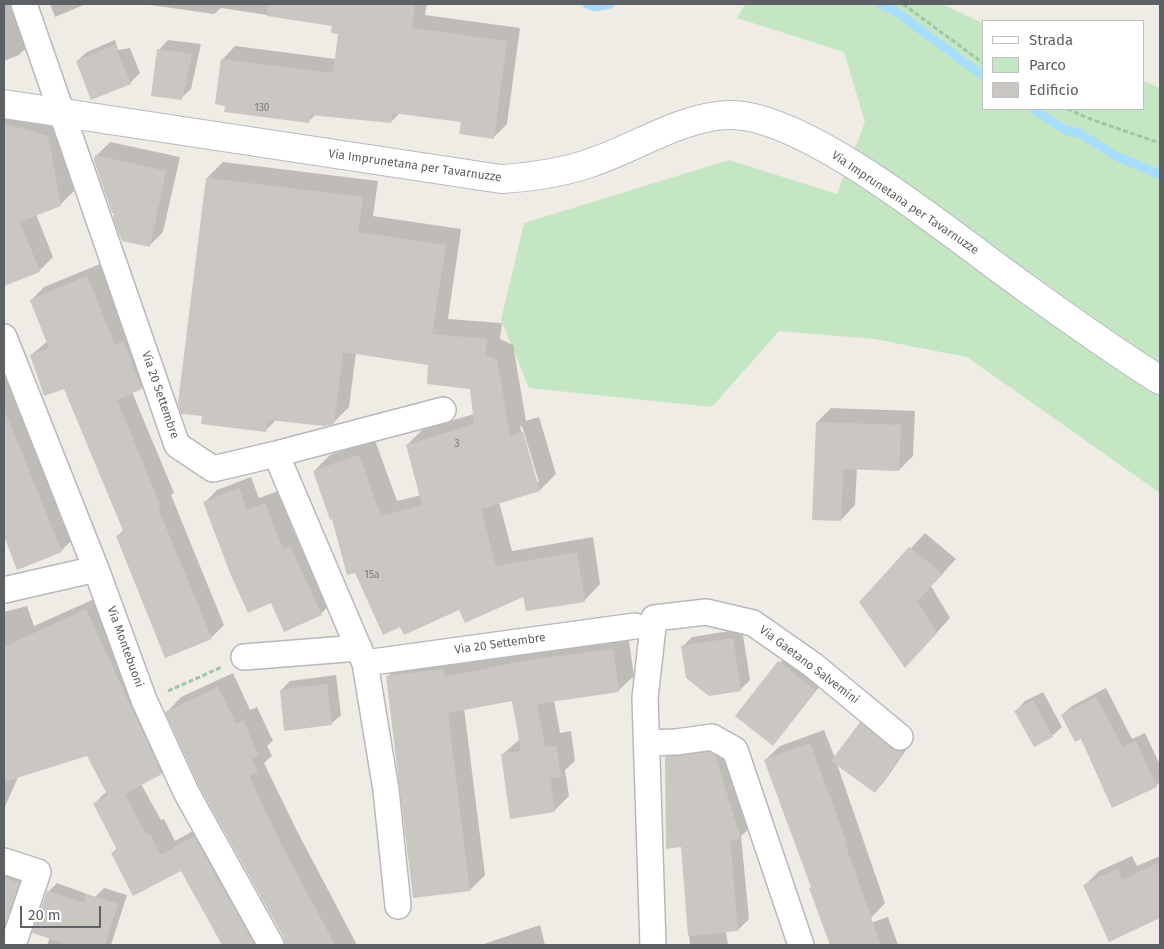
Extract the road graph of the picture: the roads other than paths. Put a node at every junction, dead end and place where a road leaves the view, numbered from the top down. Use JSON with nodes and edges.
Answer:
{"nodes":[{"id":1,"x":24,"y":4,"type":"edge"},
{"id":2,"x":4,"y":104,"type":"edge"},
{"id":3,"x":61,"y":114,"type":"junction"},
{"id":4,"x":4,"y":337,"type":"edge"},
{"id":5,"x":1160,"y":380,"type":"edge"},
{"id":6,"x":443,"y":410,"type":"dead end"},
{"id":7,"x":276,"y":454,"type":"junction"},
{"id":8,"x":96,"y":569,"type":"junction"},
{"id":9,"x":4,"y":590,"type":"edge"},
{"id":10,"x":635,"y":626,"type":"dead end"},
{"id":11,"x":362,"y":656,"type":"junction"},
{"id":12,"x":244,"y":657,"type":"road end"},
{"id":13,"x":900,"y":737,"type":"dead end"},
{"id":14,"x":647,"y":743,"type":"junction"},
{"id":15,"x":4,"y":861,"type":"edge"},
{"id":16,"x":398,"y":906,"type":"dead end"},
{"id":17,"x":13,"y":945,"type":"edge"},
{"id":18,"x":271,"y":945,"type":"edge"},
{"id":19,"x":653,"y":945,"type":"edge"},
{"id":20,"x":801,"y":945,"type":"edge"}],
"edges":[{"from":1,"to":3,"type":"street","name":"Via 20 Settembre"},
{"from":2,"to":3,"type":"main road","name":"Via Imprunetana per Tavarnuzze"},
{"from":3,"to":5,"type":"main road","name":"Via Imprunetana per Tavarnuzze"},
{"from":3,"to":7,"type":"street","name":"Via 20 Settembre"},
{"from":4,"to":8,"type":"street","name":"Via Montebuoni"},
{"from":6,"to":7,"type":"street","name":"Via 20 Settembre"},
{"from":7,"to":11,"type":"street"},
{"from":8,"to":9,"type":"street"},
{"from":8,"to":18,"type":"street","name":"Via Montebuoni"},
{"from":10,"to":11,"type":"street","name":"Via 20 Settembre"},
{"from":11,"to":12,"type":"street","name":"Via 20 Settembre"},
{"from":11,"to":16,"type":"street"},
{"from":13,"to":14,"type":"street","name":"Via Gaetano Salvemini"},
{"from":14,"to":19,"type":"street","name":"Via Gaetano Salvemini"},
{"from":14,"to":20,"type":"street"},
{"from":15,"to":17,"type":"street"}]}
